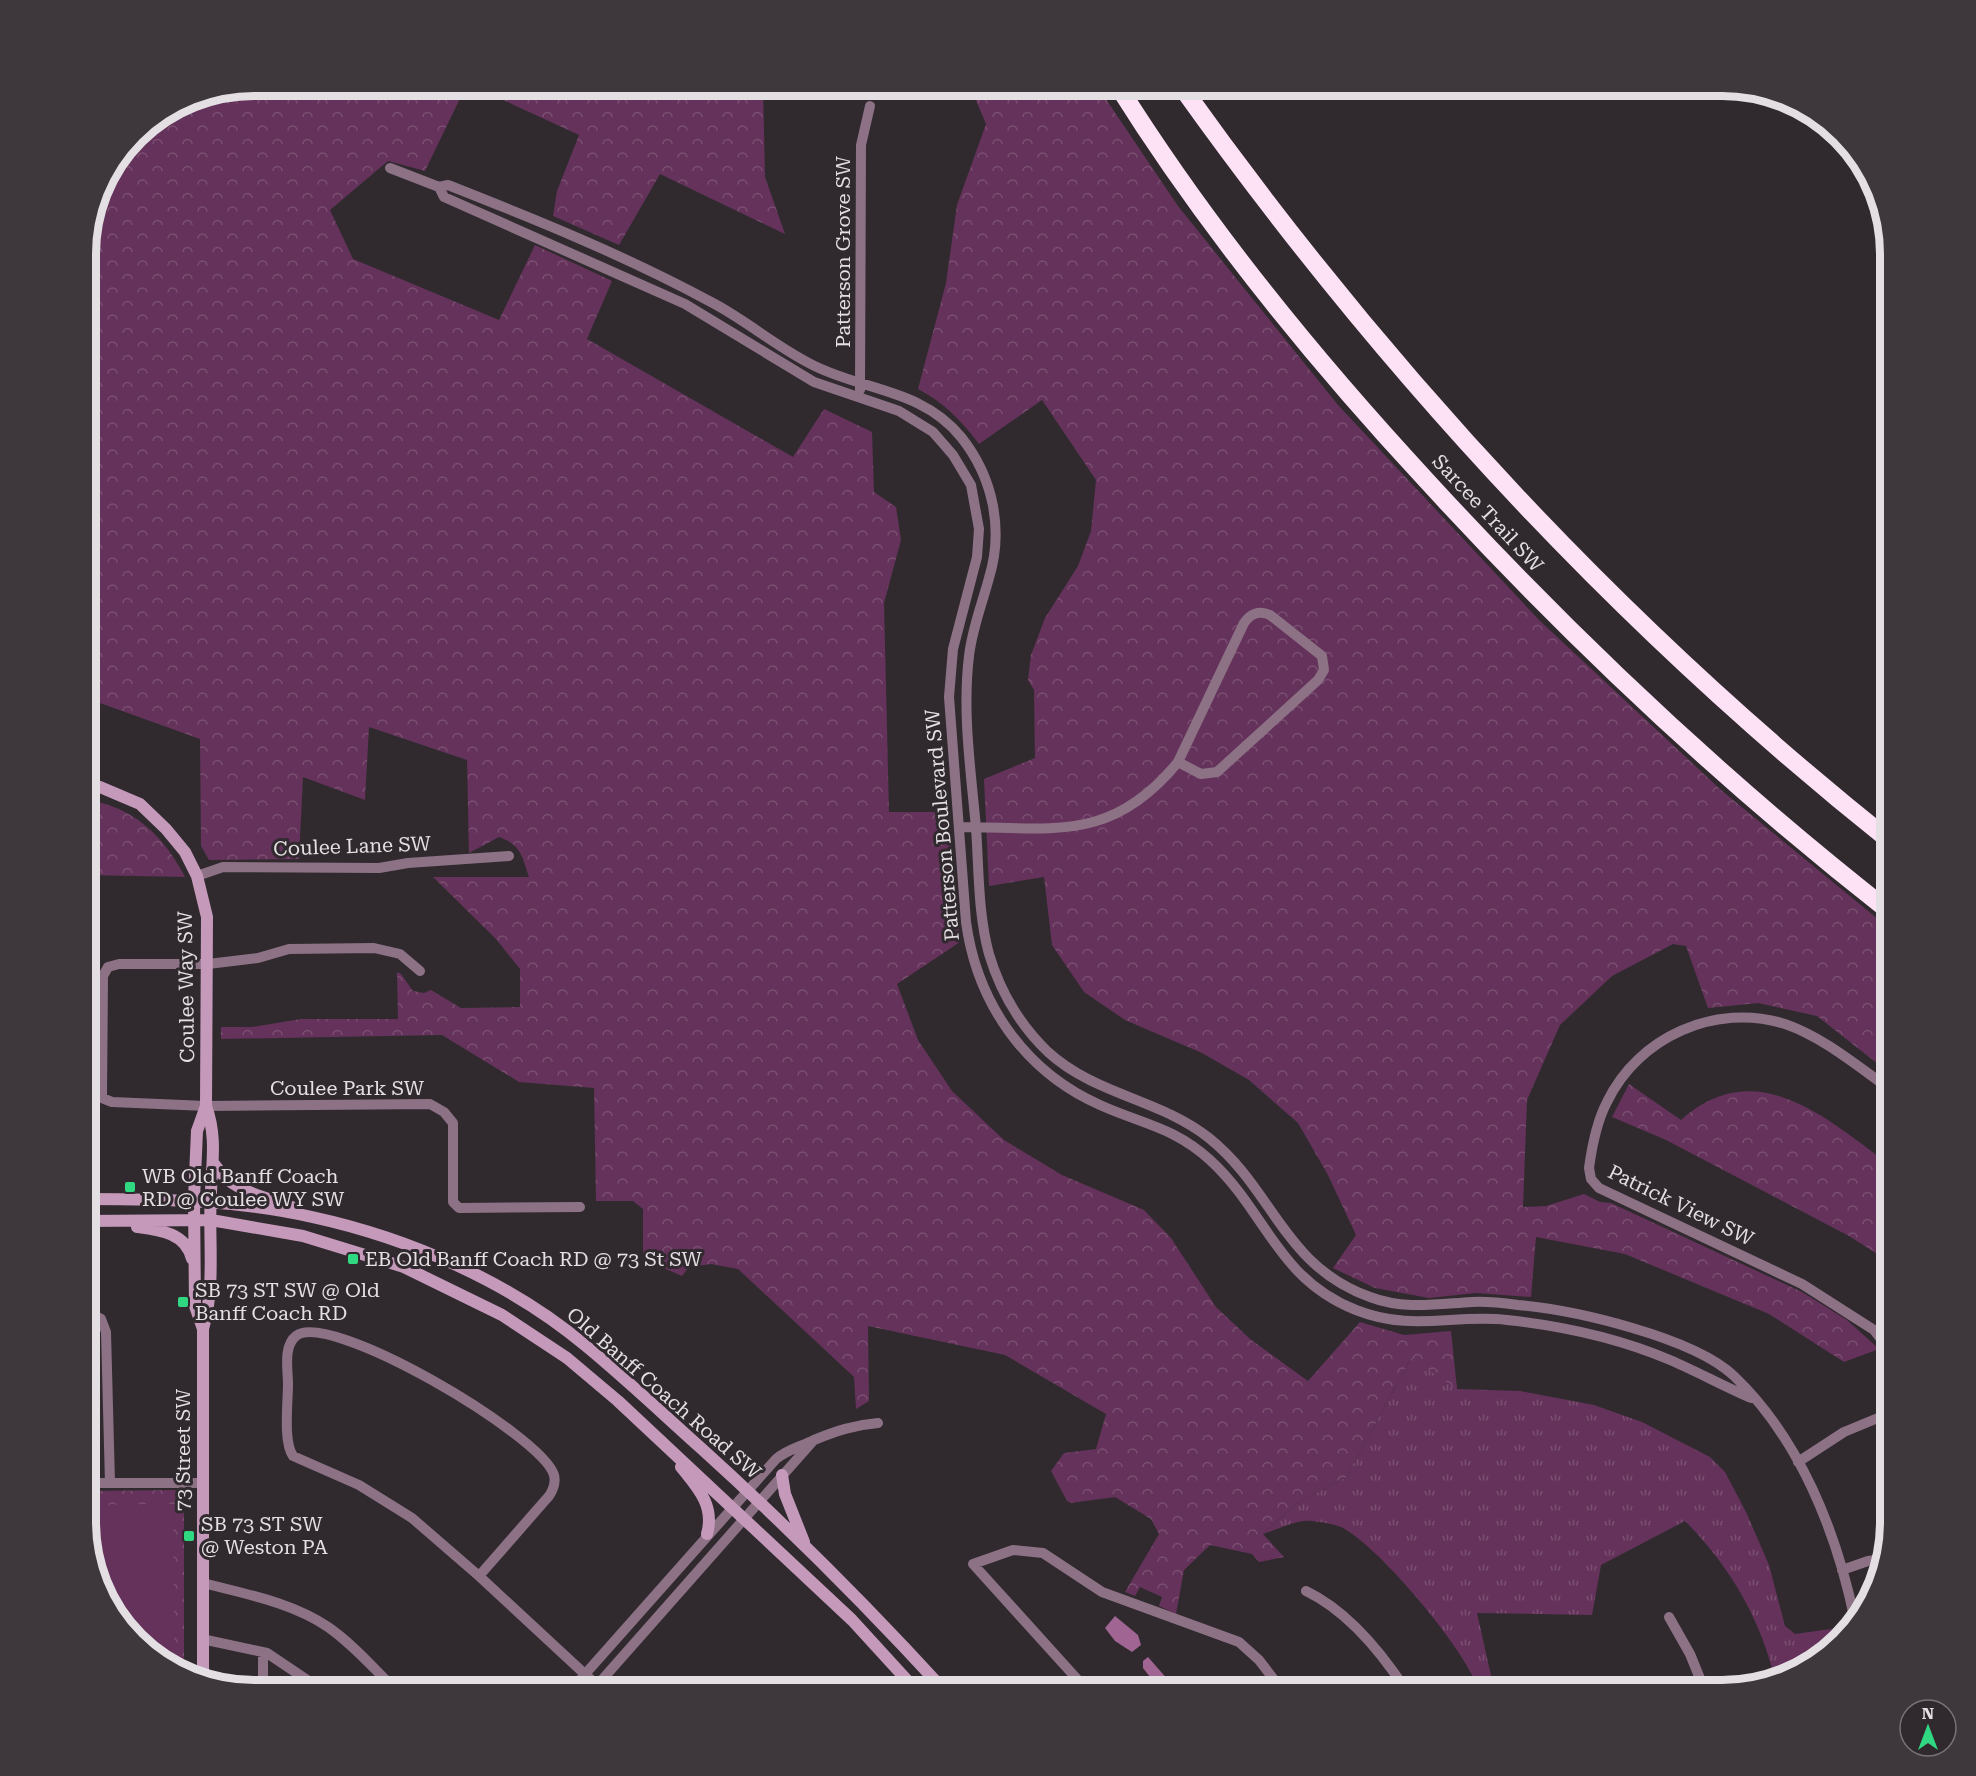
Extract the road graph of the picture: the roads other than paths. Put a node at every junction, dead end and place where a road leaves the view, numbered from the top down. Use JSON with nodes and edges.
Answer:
{"nodes":[{"id":1,"x":1116,"y":96,"type":"edge"},
{"id":2,"x":1124,"y":96,"type":"edge"},
{"id":3,"x":1189,"y":96,"type":"edge"},
{"id":4,"x":870,"y":106,"type":"dead end"},
{"id":5,"x":1166,"y":162,"type":"junction"},
{"id":6,"x":390,"y":168,"type":"dead end"},
{"id":7,"x":439,"y":187,"type":"junction"},
{"id":8,"x":628,"y":259,"type":"junction"},
{"id":9,"x":622,"y":274,"type":"junction"},
{"id":10,"x":860,"y":383,"type":"junction"},
{"id":11,"x":858,"y":398,"type":"junction"},
{"id":12,"x":992,"y":498,"type":"junction"},
{"id":13,"x":976,"y":502,"type":"junction"},
{"id":14,"x":953,"y":649,"type":"junction"},
{"id":15,"x":969,"y":652,"type":"junction"},
{"id":16,"x":1178,"y":762,"type":"junction"},
{"id":17,"x":96,"y":786,"type":"edge"},
{"id":18,"x":959,"y":827,"type":"junction"},
{"id":19,"x":975,"y":827,"type":"junction"},
{"id":20,"x":1880,"y":832,"type":"edge"},
{"id":21,"x":510,"y":856,"type":"dead end"},
{"id":22,"x":197,"y":876,"type":"junction"},
{"id":23,"x":1880,"y":904,"type":"edge"},
{"id":24,"x":207,"y":964,"type":"junction"},
{"id":25,"x":420,"y":971,"type":"dead end"},
{"id":26,"x":1018,"y":1017,"type":"junction"},
{"id":27,"x":1005,"y":1027,"type":"junction"},
{"id":28,"x":1880,"y":1082,"type":"edge"},
{"id":29,"x":206,"y":1106,"type":"junction"},
{"id":30,"x":1186,"y":1121,"type":"junction"},
{"id":31,"x":1178,"y":1136,"type":"junction"},
{"id":32,"x":214,"y":1164,"type":"junction"},
{"id":33,"x":96,"y":1199,"type":"edge"},
{"id":34,"x":194,"y":1199,"type":"junction"},
{"id":35,"x":211,"y":1201,"type":"junction"},
{"id":36,"x":580,"y":1207,"type":"dead end"},
{"id":37,"x":194,"y":1220,"type":"junction"},
{"id":38,"x":211,"y":1220,"type":"junction"},
{"id":39,"x":96,"y":1221,"type":"edge"},
{"id":40,"x":96,"y":1222,"type":"edge"},
{"id":41,"x":335,"y":1222,"type":"junction"},
{"id":42,"x":194,"y":1266,"type":"junction"},
{"id":43,"x":96,"y":1316,"type":"edge"},
{"id":44,"x":202,"y":1329,"type":"junction"},
{"id":45,"x":1880,"y":1338,"type":"edge"},
{"id":46,"x":1754,"y":1400,"type":"junction"},
{"id":47,"x":1880,"y":1417,"type":"edge"},
{"id":48,"x":878,"y":1423,"type":"dead end"},
{"id":49,"x":658,"y":1437,"type":"junction"},
{"id":50,"x":813,"y":1441,"type":"junction"},
{"id":51,"x":1798,"y":1462,"type":"junction"},
{"id":52,"x":782,"y":1475,"type":"junction"},
{"id":53,"x":96,"y":1483,"type":"edge"},
{"id":54,"x":110,"y":1483,"type":"junction"},
{"id":55,"x":202,"y":1483,"type":"junction"},
{"id":56,"x":746,"y":1490,"type":"junction"},
{"id":57,"x":759,"y":1501,"type":"junction"},
{"id":58,"x":732,"y":1507,"type":"junction"},
{"id":59,"x":744,"y":1518,"type":"junction"},
{"id":60,"x":707,"y":1534,"type":"junction"},
{"id":61,"x":807,"y":1549,"type":"junction"},
{"id":62,"x":1875,"y":1560,"type":"edge"},
{"id":63,"x":1842,"y":1570,"type":"junction"},
{"id":64,"x":479,"y":1576,"type":"junction"},
{"id":65,"x":202,"y":1583,"type":"junction"},
{"id":66,"x":1306,"y":1591,"type":"dead end"},
{"id":67,"x":1852,"y":1611,"type":"edge"},
{"id":68,"x":1669,"y":1617,"type":"dead end"},
{"id":69,"x":202,"y":1639,"type":"junction"},
{"id":70,"x":263,"y":1653,"type":"junction"},
{"id":71,"x":202,"y":1672,"type":"edge"},
{"id":72,"x":585,"y":1675,"type":"junction"},
{"id":73,"x":263,"y":1680,"type":"edge"},
{"id":74,"x":308,"y":1680,"type":"edge"},
{"id":75,"x":386,"y":1680,"type":"edge"},
{"id":76,"x":580,"y":1680,"type":"edge"},
{"id":77,"x":589,"y":1680,"type":"edge"},
{"id":78,"x":605,"y":1680,"type":"edge"},
{"id":79,"x":907,"y":1680,"type":"edge"},
{"id":80,"x":934,"y":1680,"type":"edge"},
{"id":81,"x":1078,"y":1680,"type":"edge"},
{"id":82,"x":1274,"y":1680,"type":"edge"},
{"id":83,"x":1398,"y":1680,"type":"edge"},
{"id":84,"x":1700,"y":1680,"type":"edge"}],
"edges":[{"from":1,"to":5,"type":"highway"},
{"from":2,"to":5,"type":"highway","name":"Sarcee Trail SW"},
{"from":3,"to":20,"type":"highway","name":"Sarcee Trail SW"},
{"from":4,"to":10,"type":"street","name":"Patterson Grove SW"},
{"from":5,"to":23,"type":"highway","name":"Sarcee Trail SW"},
{"from":6,"to":7,"type":"street","name":"Patterson Boulevard SW"},
{"from":7,"to":8,"type":"street","name":"Patterson Boulevard SW"},
{"from":7,"to":9,"type":"street","name":"Patterson Boulevard SW"},
{"from":8,"to":9,"type":"street"},
{"from":8,"to":10,"type":"street","name":"Patterson Boulevard SW"},
{"from":9,"to":11,"type":"street","name":"Patterson Boulevard SW"},
{"from":10,"to":11,"type":"street","name":"Patterson Grove SW"},
{"from":10,"to":12,"type":"street","name":"Patterson Boulevard SW"},
{"from":11,"to":13,"type":"street","name":"Patterson Boulevard SW"},
{"from":12,"to":13,"type":"street"},
{"from":12,"to":15,"type":"street","name":"Patterson Boulevard SW"},
{"from":13,"to":14,"type":"street","name":"Patterson Boulevard SW"},
{"from":14,"to":15,"type":"street"},
{"from":14,"to":18,"type":"street","name":"Patterson Boulevard SW"},
{"from":15,"to":19,"type":"street","name":"Patterson Boulevard SW"},
{"from":16,"to":16,"type":"street"},
{"from":16,"to":19,"type":"street"},
{"from":17,"to":22,"type":"main road","name":"Coulee Way SW"},
{"from":18,"to":19,"type":"street"},
{"from":18,"to":27,"type":"street","name":"Patterson Boulevard SW"},
{"from":19,"to":26,"type":"street","name":"Patterson Boulevard SW"},
{"from":21,"to":22,"type":"street","name":"Coulee Lane SW"},
{"from":22,"to":24,"type":"main road","name":"Coulee Way SW"},
{"from":24,"to":25,"type":"street"},
{"from":24,"to":29,"type":"main road","name":"Coulee Way SW"},
{"from":24,"to":29,"type":"street"},
{"from":26,"to":27,"type":"street"},
{"from":26,"to":30,"type":"street","name":"Patterson Boulevard SW"},
{"from":27,"to":31,"type":"street","name":"Patterson Boulevard SW"},
{"from":28,"to":45,"type":"street","name":"Patrick View SW"},
{"from":29,"to":32,"type":"main road","name":"73 Street SW"},
{"from":29,"to":34,"type":"main road","name":"73 Street SW"},
{"from":29,"to":36,"type":"street","name":"Coulee Park SW"},
{"from":30,"to":31,"type":"street"},
{"from":30,"to":46,"type":"street","name":"Patterson Boulevard SW"},
{"from":31,"to":46,"type":"street","name":"Patterson Boulevard SW"},
{"from":32,"to":35,"type":"main road","name":"73 Street SW"},
{"from":32,"to":41,"type":"main road"},
{"from":33,"to":34,"type":"main road","name":"Old Banff Coach Road SW"},
{"from":34,"to":35,"type":"main road","name":"Old Banff Coach Road SW"},
{"from":34,"to":37,"type":"main road","name":"73 Street SW"},
{"from":35,"to":38,"type":"main road","name":"73 Street SW"},
{"from":35,"to":41,"type":"main road","name":"Old Banff Coach Road SW"},
{"from":37,"to":38,"type":"main road","name":"Old Banff Coach Road SW"},
{"from":37,"to":39,"type":"main road","name":"Old Banff Coach Road SW"},
{"from":37,"to":42,"type":"main road","name":"73 Street SW"},
{"from":38,"to":44,"type":"main road","name":"73 Street SW"},
{"from":38,"to":49,"type":"main road","name":"Old Banff Coach Road SW"},
{"from":40,"to":42,"type":"main road"},
{"from":41,"to":56,"type":"main road","name":"Old Banff Coach Road SW"},
{"from":42,"to":44,"type":"main road","name":"73 Street SW"},
{"from":43,"to":54,"type":"street"},
{"from":44,"to":55,"type":"main road","name":"73 Street SW"},
{"from":46,"to":51,"type":"street","name":"Patterson Boulevard SW"},
{"from":47,"to":51,"type":"street"},
{"from":48,"to":50,"type":"street"},
{"from":49,"to":58,"type":"main road","name":"Old Banff Coach Road SW"},
{"from":49,"to":60,"type":"main road"},
{"from":50,"to":52,"type":"street"},
{"from":50,"to":56,"type":"street"},
{"from":51,"to":63,"type":"street","name":"Patterson Boulevard SW"},
{"from":52,"to":57,"type":"street"},
{"from":52,"to":61,"type":"main road"},
{"from":53,"to":54,"type":"street"},
{"from":54,"to":55,"type":"street"},
{"from":55,"to":65,"type":"main road","name":"73 Street SW"},
{"from":56,"to":57,"type":"main road","name":"Old Banff Coach Road SW"},
{"from":56,"to":58,"type":"street"},
{"from":57,"to":59,"type":"street"},
{"from":57,"to":61,"type":"main road","name":"Old Banff Coach Road SW"},
{"from":58,"to":59,"type":"main road","name":"Old Banff Coach Road SW"},
{"from":58,"to":60,"type":"street"},
{"from":59,"to":78,"type":"street"},
{"from":59,"to":79,"type":"main road","name":"Old Banff Coach Road SW"},
{"from":60,"to":72,"type":"street"},
{"from":61,"to":80,"type":"main road","name":"Old Banff Coach Road SW"},
{"from":62,"to":63,"type":"street"},
{"from":63,"to":67,"type":"street","name":"Patterson Boulevard SW"},
{"from":64,"to":64,"type":"street"},
{"from":64,"to":72,"type":"street"},
{"from":65,"to":69,"type":"main road","name":"73 Street SW"},
{"from":65,"to":75,"type":"street"},
{"from":66,"to":83,"type":"street"},
{"from":68,"to":84,"type":"street"},
{"from":69,"to":70,"type":"street"},
{"from":69,"to":71,"type":"main road","name":"73 Street SW"},
{"from":70,"to":73,"type":"street"},
{"from":70,"to":74,"type":"street"},
{"from":72,"to":76,"type":"street"},
{"from":72,"to":77,"type":"street"},
{"from":81,"to":82,"type":"street"}]}
